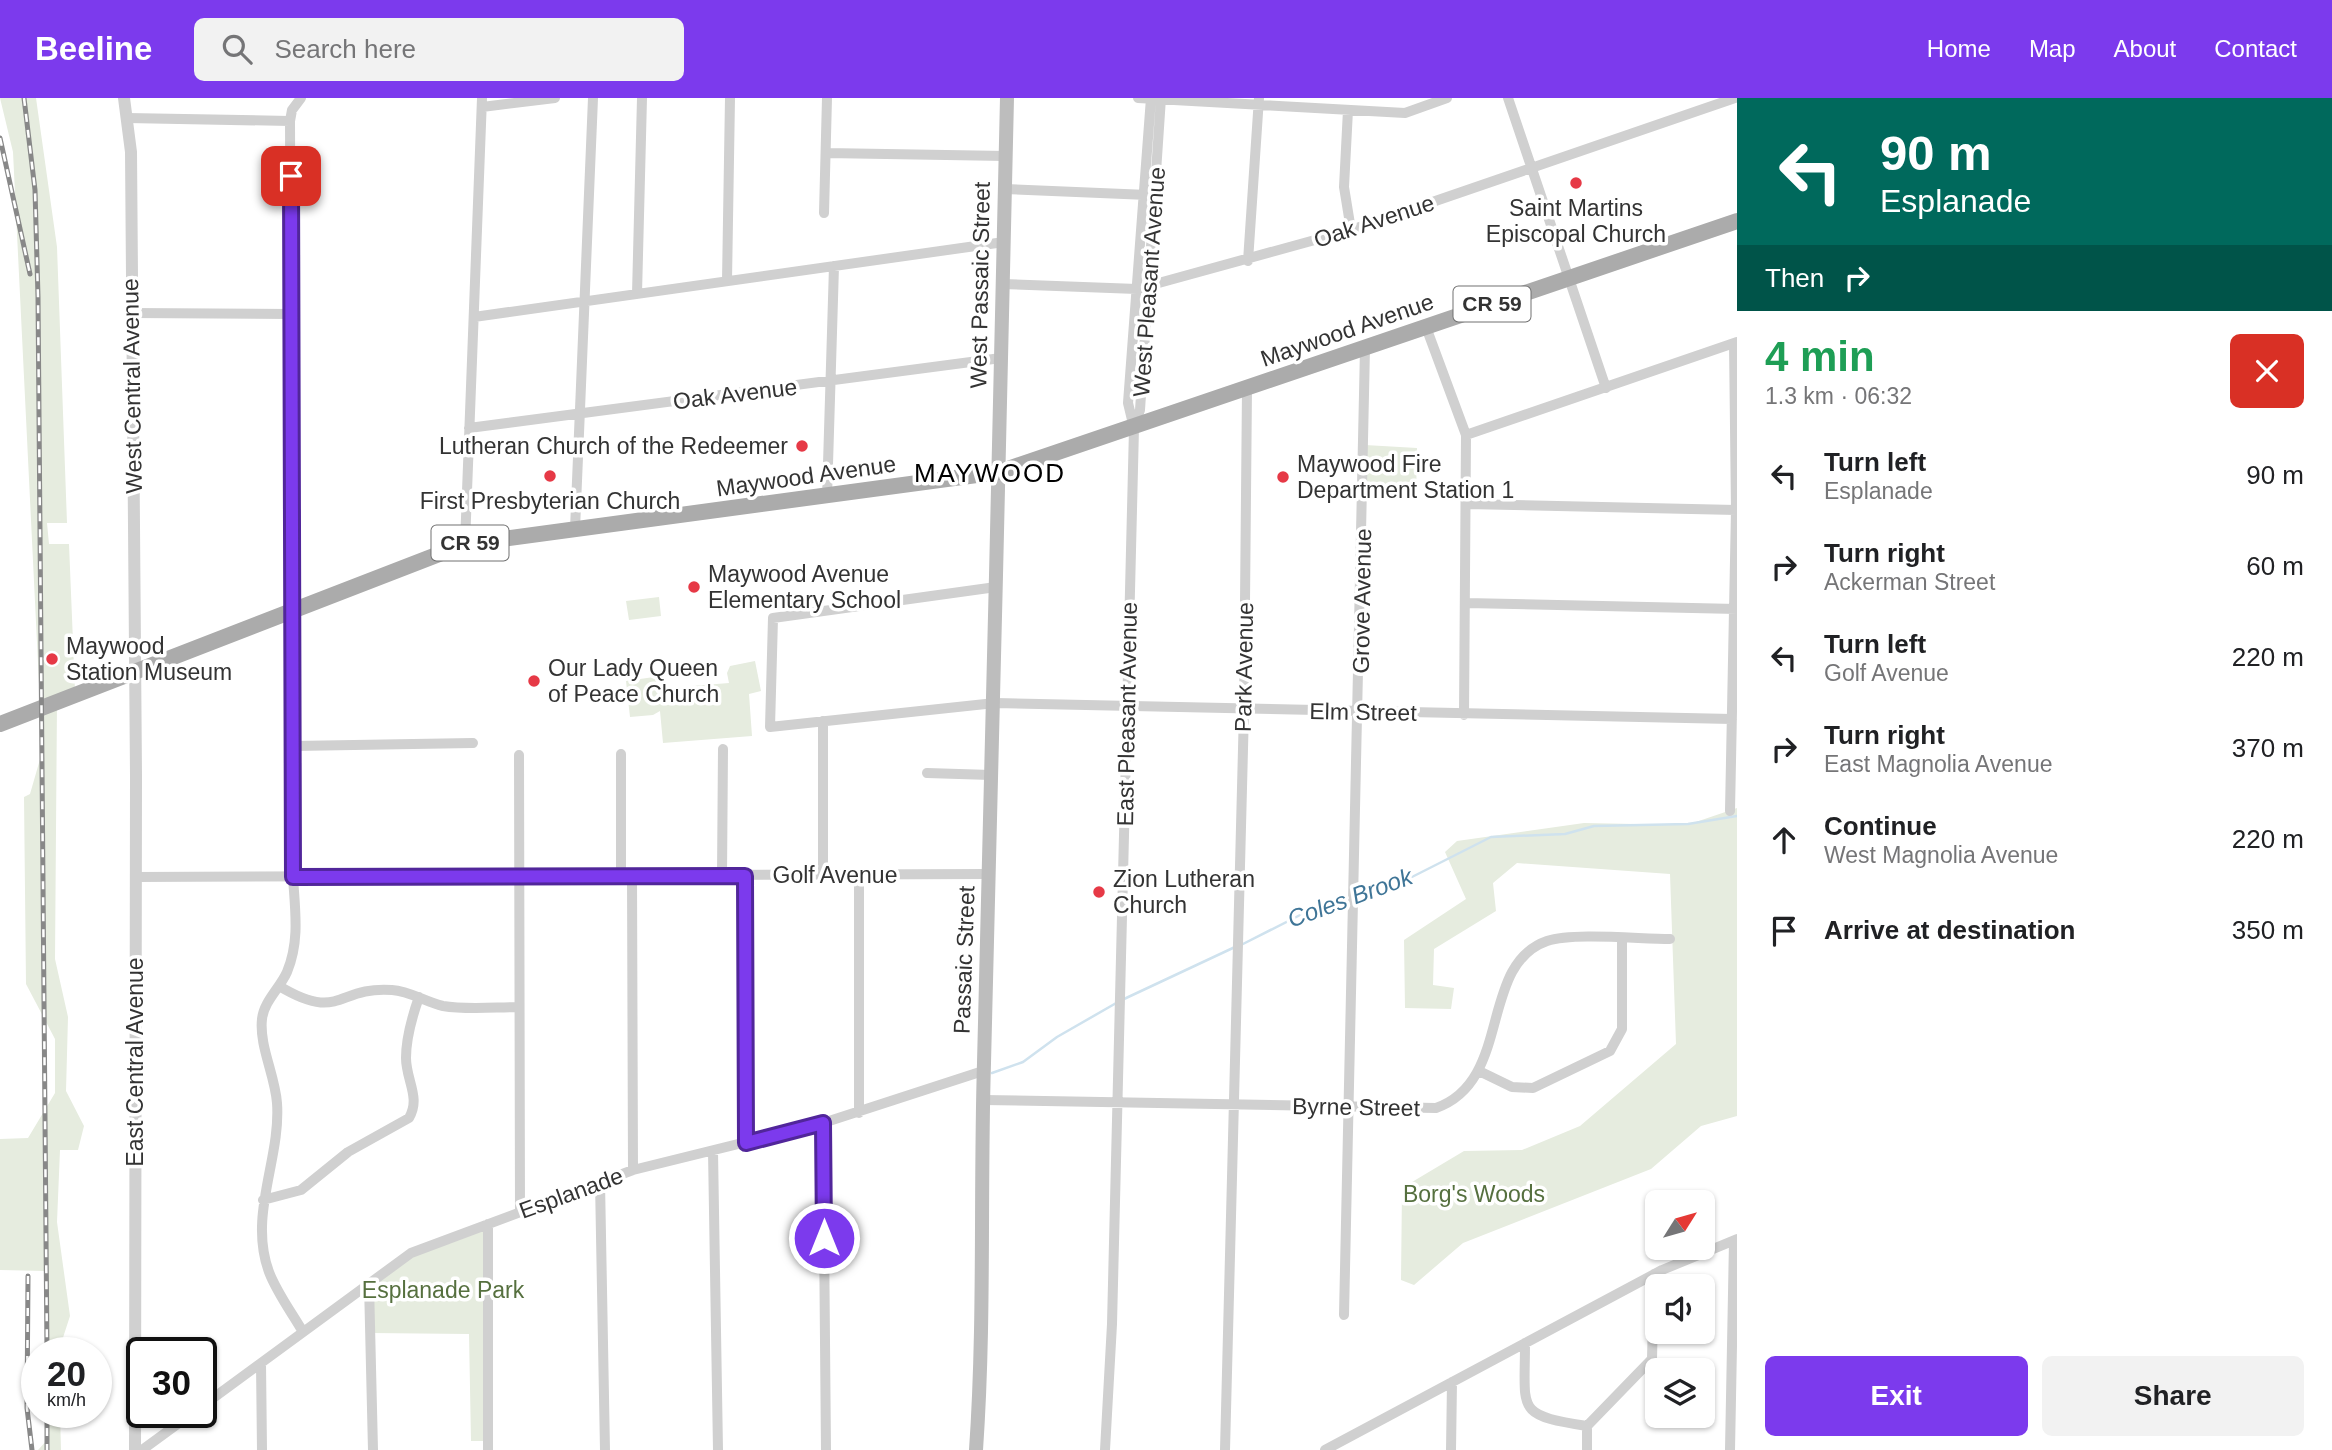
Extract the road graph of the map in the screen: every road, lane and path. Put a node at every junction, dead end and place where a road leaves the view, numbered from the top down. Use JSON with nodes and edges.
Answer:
{"nodes":[{"id":1,"x":124,"y":98,"type":"edge"},
{"id":2,"x":301,"y":98,"type":"edge"},
{"id":3,"x":555,"y":98,"type":"edge"},
{"id":4,"x":593,"y":98,"type":"edge"},
{"id":5,"x":642,"y":98,"type":"edge"},
{"id":6,"x":730,"y":98,"type":"edge"},
{"id":7,"x":827,"y":98,"type":"edge"},
{"id":8,"x":1007,"y":98,"type":"edge"},
{"id":9,"x":1138,"y":98,"type":"edge"},
{"id":10,"x":1447,"y":98,"type":"edge"},
{"id":11,"x":1508,"y":98,"type":"edge"},
{"id":12,"x":1735,"y":98,"type":"edge"},
{"id":13,"x":1156,"y":99,"type":"edge"},
{"id":14,"x":482,"y":102,"type":"edge"},
{"id":15,"x":1259,"y":102,"type":"edge"},
{"id":16,"x":1348,"y":110,"type":"junction"},
{"id":17,"x":127,"y":118,"type":"junction"},
{"id":18,"x":290,"y":121,"type":"junction"},
{"id":19,"x":826,"y":153,"type":"junction"},
{"id":20,"x":1006,"y":156,"type":"junction"},
{"id":21,"x":1532,"y":167,"type":"junction"},
{"id":22,"x":1005,"y":189,"type":"junction"},
{"id":23,"x":1149,"y":195,"type":"junction"},
{"id":24,"x":824,"y":213,"type":"dead end"},
{"id":25,"x":1737,"y":221,"type":"edge"},
{"id":26,"x":1351,"y":230,"type":"junction"},
{"id":27,"x":1004,"y":242,"type":"junction"},
{"id":28,"x":1248,"y":261,"type":"junction"},
{"id":29,"x":834,"y":266,"type":"junction"},
{"id":30,"x":1569,"y":278,"type":"junction"},
{"id":31,"x":727,"y":281,"type":"junction"},
{"id":32,"x":1003,"y":284,"type":"junction"},
{"id":33,"x":1149,"y":286,"type":"junction"},
{"id":34,"x":1137,"y":289,"type":"junction"},
{"id":35,"x":637,"y":294,"type":"junction"},
{"id":36,"x":584,"y":302,"type":"junction"},
{"id":37,"x":131,"y":313,"type":"junction"},
{"id":38,"x":292,"y":314,"type":"junction"},
{"id":39,"x":474,"y":317,"type":"junction"},
{"id":40,"x":1426,"y":327,"type":"junction"},
{"id":41,"x":1736,"y":342,"type":"edge"},
{"id":42,"x":1365,"y":348,"type":"junction"},
{"id":43,"x":1001,"y":358,"type":"junction"},
{"id":44,"x":830,"y":381,"type":"junction"},
{"id":45,"x":1247,"y":388,"type":"junction"},
{"id":46,"x":1606,"y":388,"type":"junction"},
{"id":47,"x":580,"y":413,"type":"junction"},
{"id":48,"x":469,"y":428,"type":"junction"},
{"id":49,"x":1134,"y":428,"type":"junction"},
{"id":50,"x":1466,"y":435,"type":"junction"},
{"id":51,"x":999,"y":472,"type":"junction"},
{"id":52,"x":827,"y":497,"type":"junction"},
{"id":53,"x":1467,"y":504,"type":"junction"},
{"id":54,"x":1736,"y":510,"type":"edge"},
{"id":55,"x":575,"y":529,"type":"junction"},
{"id":56,"x":465,"y":544,"type":"junction"},
{"id":57,"x":996,"y":587,"type":"junction"},
{"id":58,"x":1466,"y":603,"type":"junction"},
{"id":59,"x":1735,"y":609,"type":"edge"},
{"id":60,"x":294,"y":611,"type":"junction"},
{"id":61,"x":135,"y":674,"type":"junction"},
{"id":62,"x":995,"y":703,"type":"junction"},
{"id":63,"x":1128,"y":707,"type":"junction"},
{"id":64,"x":1244,"y":710,"type":"junction"},
{"id":65,"x":1359,"y":712,"type":"junction"},
{"id":66,"x":1464,"y":715,"type":"junction"},
{"id":67,"x":1732,"y":719,"type":"junction"},
{"id":68,"x":823,"y":721,"type":"junction"},
{"id":69,"x":0,"y":724,"type":"edge"},
{"id":70,"x":473,"y":743,"type":"dead end"},
{"id":71,"x":294,"y":746,"type":"junction"},
{"id":72,"x":723,"y":749,"type":"dead end"},
{"id":73,"x":621,"y":754,"type":"dead end"},
{"id":74,"x":519,"y":755,"type":"dead end"},
{"id":75,"x":927,"y":773,"type":"dead end"},
{"id":76,"x":991,"y":775,"type":"junction"},
{"id":77,"x":1730,"y":811,"type":"dead end"},
{"id":78,"x":989,"y":874,"type":"junction"},
{"id":79,"x":823,"y":875,"type":"junction"},
{"id":80,"x":859,"y":875,"type":"junction"},
{"id":81,"x":627,"y":876,"type":"junction"},
{"id":82,"x":722,"y":876,"type":"junction"},
{"id":83,"x":745,"y":876,"type":"junction"},
{"id":84,"x":135,"y":877,"type":"junction"},
{"id":85,"x":293,"y":877,"type":"junction"},
{"id":86,"x":519,"y":877,"type":"junction"},
{"id":87,"x":1622,"y":939,"type":"junction"},
{"id":88,"x":1671,"y":939,"type":"dead end"},
{"id":89,"x":279,"y":986,"type":"junction"},
{"id":90,"x":419,"y":997,"type":"junction"},
{"id":91,"x":519,"y":1007,"type":"junction"},
{"id":92,"x":983,"y":1071,"type":"junction"},
{"id":93,"x":1479,"y":1071,"type":"junction"},
{"id":94,"x":983,"y":1100,"type":"junction"},
{"id":95,"x":1116,"y":1103,"type":"junction"},
{"id":96,"x":1234,"y":1105,"type":"junction"},
{"id":97,"x":1349,"y":1108,"type":"junction"},
{"id":98,"x":859,"y":1112,"type":"junction"},
{"id":99,"x":823,"y":1123,"type":"junction"},
{"id":100,"x":746,"y":1143,"type":"junction"},
{"id":101,"x":713,"y":1150,"type":"junction"},
{"id":102,"x":633,"y":1170,"type":"junction"},
{"id":103,"x":600,"y":1182,"type":"junction"},
{"id":104,"x":264,"y":1200,"type":"junction"},
{"id":105,"x":520,"y":1211,"type":"junction"},
{"id":106,"x":488,"y":1224,"type":"junction"},
{"id":107,"x":1735,"y":1240,"type":"edge"},
{"id":108,"x":1654,"y":1274,"type":"edge"},
{"id":109,"x":1645,"y":1279,"type":"edge"},
{"id":110,"x":369,"y":1284,"type":"junction"},
{"id":111,"x":1345,"y":1315,"type":"dead end"},
{"id":112,"x":303,"y":1332,"type":"junction"},
{"id":113,"x":1525,"y":1343,"type":"junction"},
{"id":114,"x":1652,"y":1344,"type":"edge"},
{"id":115,"x":261,"y":1363,"type":"junction"},
{"id":116,"x":1452,"y":1382,"type":"junction"},
{"id":117,"x":217,"y":1395,"type":"edge"},
{"id":118,"x":1734,"y":1400,"type":"edge"},
{"id":119,"x":1587,"y":1426,"type":"junction"},
{"id":120,"x":172,"y":1428,"type":"edge"},
{"id":121,"x":1339,"y":1446,"type":"edge"},
{"id":122,"x":135,"y":1450,"type":"edge"},
{"id":123,"x":142,"y":1450,"type":"edge"},
{"id":124,"x":262,"y":1450,"type":"edge"},
{"id":125,"x":373,"y":1450,"type":"edge"},
{"id":126,"x":488,"y":1450,"type":"edge"},
{"id":127,"x":605,"y":1450,"type":"edge"},
{"id":128,"x":718,"y":1450,"type":"edge"},
{"id":129,"x":826,"y":1450,"type":"edge"},
{"id":130,"x":976,"y":1450,"type":"edge"},
{"id":131,"x":1104,"y":1450,"type":"edge"},
{"id":132,"x":1225,"y":1450,"type":"edge"},
{"id":133,"x":1325,"y":1450,"type":"edge"},
{"id":134,"x":1451,"y":1450,"type":"edge"},
{"id":135,"x":1587,"y":1450,"type":"edge"},
{"id":136,"x":1730,"y":1450,"type":"edge"}],
"edges":[{"from":1,"to":17,"type":"street","name":"West Central Avenue"},
{"from":2,"to":18,"type":"street"},
{"from":3,"to":14,"type":"street"},
{"from":4,"to":36,"type":"street"},
{"from":5,"to":35,"type":"street"},
{"from":6,"to":31,"type":"street"},
{"from":7,"to":19,"type":"street"},
{"from":8,"to":20,"type":"main road","name":"West Passaic Street"},
{"from":9,"to":13,"type":"street"},
{"from":10,"to":16,"type":"street"},
{"from":11,"to":21,"type":"street"},
{"from":12,"to":21,"type":"street","name":"Oak Avenue"},
{"from":13,"to":15,"type":"street"},
{"from":13,"to":23,"type":"street","name":"West Pleasant Avenue"},
{"from":14,"to":39,"type":"street"},
{"from":15,"to":16,"type":"street"},
{"from":15,"to":28,"type":"street"},
{"from":16,"to":26,"type":"street"},
{"from":17,"to":18,"type":"street"},
{"from":17,"to":37,"type":"street","name":"West Central Avenue"},
{"from":18,"to":38,"type":"street"},
{"from":19,"to":20,"type":"street"},
{"from":19,"to":24,"type":"street"},
{"from":20,"to":22,"type":"main road","name":"West Passaic Street"},
{"from":21,"to":26,"type":"street","name":"Oak Avenue"},
{"from":21,"to":30,"type":"street"},
{"from":22,"to":23,"type":"street"},
{"from":22,"to":27,"type":"main road","name":"West Passaic Street"},
{"from":23,"to":33,"type":"street","name":"West Pleasant Avenue"},
{"from":23,"to":34,"type":"street","name":"West Pleasant Avenue"},
{"from":25,"to":30,"type":"main road","name":"Maywood Avenue","number":"CR 59"},
{"from":26,"to":28,"type":"street","name":"Oak Avenue"},
{"from":27,"to":29,"type":"street"},
{"from":27,"to":32,"type":"main road","name":"West Passaic Street"},
{"from":28,"to":33,"type":"street","name":"Oak Avenue"},
{"from":29,"to":31,"type":"street"},
{"from":29,"to":44,"type":"street"},
{"from":30,"to":40,"type":"main road","name":"Maywood Avenue","number":"CR 59"},
{"from":30,"to":46,"type":"street"},
{"from":31,"to":35,"type":"street"},
{"from":32,"to":34,"type":"street","name":"Oak Avenue"},
{"from":32,"to":43,"type":"main road","name":"West Passaic Street"},
{"from":33,"to":34,"type":"street","name":"Oak Avenue"},
{"from":33,"to":49,"type":"street","name":"West Pleasant Avenue"},
{"from":34,"to":49,"type":"street","name":"West Pleasant Avenue"},
{"from":35,"to":36,"type":"street"},
{"from":36,"to":39,"type":"street"},
{"from":36,"to":47,"type":"street"},
{"from":37,"to":38,"type":"street"},
{"from":37,"to":61,"type":"street","name":"West Central Avenue"},
{"from":38,"to":60,"type":"street"},
{"from":39,"to":48,"type":"street"},
{"from":40,"to":42,"type":"main road","name":"Maywood Avenue","number":"CR 59"},
{"from":40,"to":50,"type":"street"},
{"from":41,"to":46,"type":"street"},
{"from":41,"to":54,"type":"street"},
{"from":42,"to":45,"type":"main road","name":"Maywood Avenue","number":"CR 59"},
{"from":42,"to":65,"type":"street","name":"Grove Avenue"},
{"from":43,"to":44,"type":"street","name":"Oak Avenue"},
{"from":43,"to":51,"type":"main road","name":"West Passaic Street"},
{"from":44,"to":47,"type":"street","name":"Oak Avenue"},
{"from":44,"to":52,"type":"street"},
{"from":45,"to":49,"type":"main road","name":"Maywood Avenue","number":"CR 59"},
{"from":45,"to":64,"type":"street","name":"Park Avenue"},
{"from":46,"to":50,"type":"street"},
{"from":47,"to":48,"type":"street","name":"Oak Avenue"},
{"from":47,"to":55,"type":"street"},
{"from":48,"to":56,"type":"street"},
{"from":49,"to":51,"type":"main road","name":"Maywood Avenue","number":"CR 59"},
{"from":49,"to":63,"type":"street","name":"East Pleasant Avenue"},
{"from":50,"to":53,"type":"street"},
{"from":51,"to":52,"type":"main road","name":"Maywood Avenue","number":"CR 59"},
{"from":51,"to":57,"type":"main road","name":"Passaic Street"},
{"from":52,"to":55,"type":"main road","name":"Maywood Avenue","number":"CR 59"},
{"from":53,"to":54,"type":"street"},
{"from":53,"to":58,"type":"street"},
{"from":54,"to":59,"type":"street"},
{"from":55,"to":56,"type":"main road","name":"Maywood Avenue","number":"CR 59"},
{"from":56,"to":60,"type":"main road","name":"Maywood Avenue","number":"CR 59"},
{"from":57,"to":62,"type":"main road","name":"Passaic Street"},
{"from":57,"to":68,"type":"street","name":"Elm Street"},
{"from":58,"to":59,"type":"street"},
{"from":58,"to":66,"type":"street"},
{"from":59,"to":67,"type":"street"},
{"from":60,"to":61,"type":"main road","name":"Maywood Avenue","number":"CR 59"},
{"from":60,"to":71,"type":"street"},
{"from":61,"to":69,"type":"main road","name":"Maywood Avenue","number":"CR 59"},
{"from":61,"to":84,"type":"street","name":"East Central Avenue"},
{"from":62,"to":63,"type":"street","name":"Elm Street"},
{"from":62,"to":68,"type":"street","name":"Elm Street"},
{"from":62,"to":76,"type":"main road","name":"Passaic Street"},
{"from":63,"to":64,"type":"street","name":"Elm Street"},
{"from":63,"to":95,"type":"street","name":"East Pleasant Avenue"},
{"from":64,"to":65,"type":"street","name":"Elm Street"},
{"from":64,"to":96,"type":"street","name":"Park Avenue"},
{"from":65,"to":66,"type":"street","name":"Elm Street"},
{"from":65,"to":97,"type":"street","name":"Grove Avenue"},
{"from":66,"to":67,"type":"street","name":"Elm Street"},
{"from":67,"to":77,"type":"street"},
{"from":68,"to":79,"type":"street"},
{"from":70,"to":71,"type":"street"},
{"from":71,"to":85,"type":"street"},
{"from":72,"to":82,"type":"street"},
{"from":73,"to":81,"type":"street"},
{"from":74,"to":86,"type":"street"},
{"from":75,"to":76,"type":"street"},
{"from":76,"to":78,"type":"main road","name":"Passaic Street"},
{"from":78,"to":80,"type":"street","name":"Golf Avenue"},
{"from":78,"to":92,"type":"main road","name":"Passaic Street"},
{"from":79,"to":80,"type":"street","name":"Golf Avenue"},
{"from":79,"to":83,"type":"street","name":"Golf Avenue"},
{"from":80,"to":98,"type":"street"},
{"from":81,"to":82,"type":"street","name":"Golf Avenue"},
{"from":81,"to":86,"type":"street","name":"Golf Avenue"},
{"from":81,"to":102,"type":"street"},
{"from":82,"to":83,"type":"street","name":"Golf Avenue"},
{"from":83,"to":100,"type":"street"},
{"from":84,"to":85,"type":"street","name":"Golf Avenue"},
{"from":84,"to":122,"type":"street","name":"East Central Avenue"},
{"from":85,"to":86,"type":"street","name":"Golf Avenue"},
{"from":85,"to":89,"type":"street"},
{"from":86,"to":91,"type":"street"},
{"from":87,"to":88,"type":"street","name":"Byrne Street"},
{"from":87,"to":93,"type":"street","name":"Byrne Street"},
{"from":87,"to":93,"type":"street"},
{"from":89,"to":90,"type":"street"},
{"from":89,"to":104,"type":"street"},
{"from":90,"to":91,"type":"street"},
{"from":90,"to":104,"type":"street"},
{"from":91,"to":105,"type":"street"},
{"from":92,"to":94,"type":"main road","name":"Passaic Street"},
{"from":92,"to":98,"type":"street","name":"Esplanade"},
{"from":93,"to":97,"type":"street","name":"Byrne Street"},
{"from":94,"to":95,"type":"street","name":"Byrne Street"},
{"from":94,"to":130,"type":"main road","name":"Passaic Street"},
{"from":95,"to":96,"type":"street","name":"Byrne Street"},
{"from":95,"to":131,"type":"street","name":"East Pleasant Avenue"},
{"from":96,"to":97,"type":"street","name":"Byrne Street"},
{"from":96,"to":132,"type":"street","name":"Park Avenue"},
{"from":97,"to":111,"type":"street","name":"Grove Avenue"},
{"from":98,"to":99,"type":"street","name":"Esplanade"},
{"from":99,"to":100,"type":"street","name":"Esplanade"},
{"from":99,"to":129,"type":"street"},
{"from":100,"to":101,"type":"street","name":"Esplanade"},
{"from":101,"to":102,"type":"street","name":"Esplanade"},
{"from":101,"to":128,"type":"street"},
{"from":102,"to":103,"type":"street","name":"Esplanade"},
{"from":103,"to":105,"type":"street","name":"Esplanade"},
{"from":103,"to":127,"type":"street"},
{"from":104,"to":112,"type":"street"},
{"from":105,"to":106,"type":"street","name":"Esplanade"},
{"from":106,"to":110,"type":"street","name":"Esplanade"},
{"from":106,"to":126,"type":"street"},
{"from":107,"to":108,"type":"street"},
{"from":107,"to":118,"type":"street"},
{"from":109,"to":113,"type":"street"},
{"from":110,"to":112,"type":"street","name":"Esplanade"},
{"from":110,"to":125,"type":"street"},
{"from":112,"to":115,"type":"street","name":"Esplanade"},
{"from":113,"to":116,"type":"street"},
{"from":113,"to":119,"type":"street"},
{"from":114,"to":119,"type":"street"},
{"from":115,"to":117,"type":"street","name":"Esplanade"},
{"from":115,"to":124,"type":"street"},
{"from":116,"to":121,"type":"street"},
{"from":116,"to":134,"type":"street"},
{"from":118,"to":136,"type":"street"},
{"from":119,"to":135,"type":"street"},
{"from":120,"to":123,"type":"street"},
{"from":121,"to":133,"type":"street"}]}
